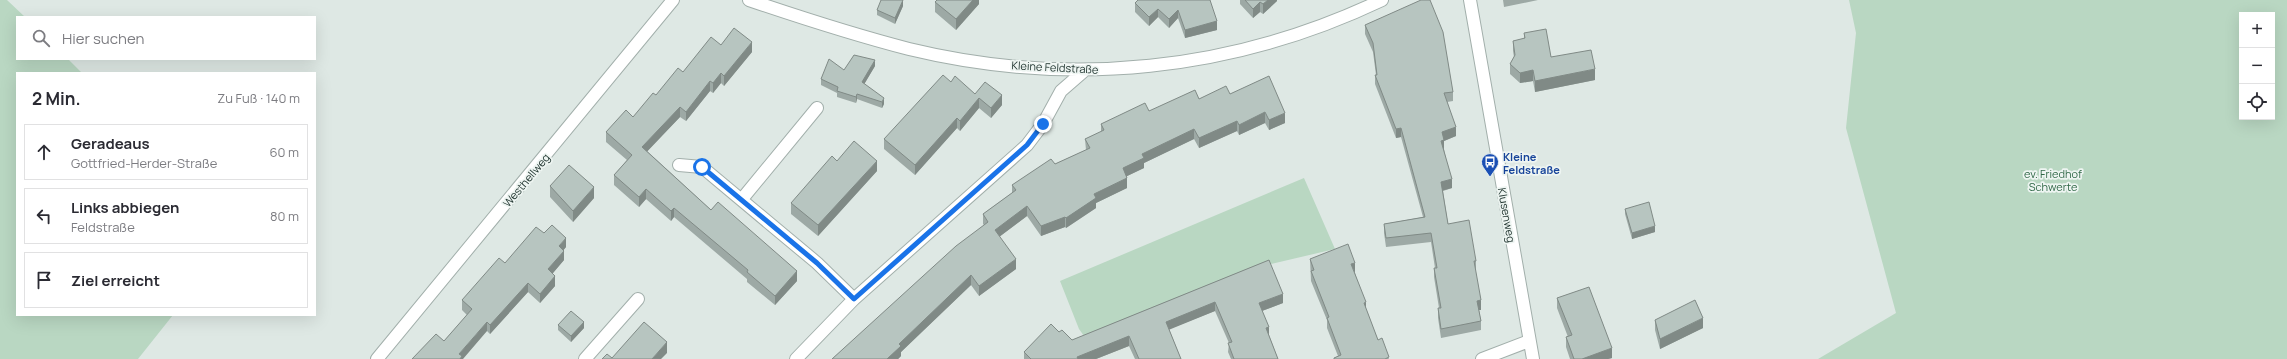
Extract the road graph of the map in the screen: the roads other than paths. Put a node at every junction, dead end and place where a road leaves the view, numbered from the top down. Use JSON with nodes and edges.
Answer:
{"nodes":[{"id":1,"x":673,"y":0,"type":"edge"},
{"id":2,"x":749,"y":0,"type":"edge"},
{"id":3,"x":1382,"y":0,"type":"edge"},
{"id":4,"x":1470,"y":0,"type":"edge"},
{"id":5,"x":1084,"y":71,"type":"junction"},
{"id":6,"x":817,"y":108,"type":"dead end"},
{"id":7,"x":679,"y":165,"type":"dead end"},
{"id":8,"x":742,"y":199,"type":"junction"},
{"id":9,"x":638,"y":299,"type":"dead end"},
{"id":10,"x":854,"y":299,"type":"junction"},
{"id":11,"x":1529,"y":340,"type":"junction"},
{"id":12,"x":377,"y":359,"type":"edge"},
{"id":13,"x":585,"y":359,"type":"edge"},
{"id":14,"x":796,"y":359,"type":"edge"},
{"id":15,"x":1482,"y":359,"type":"edge"},
{"id":16,"x":1533,"y":359,"type":"edge"}],
"edges":[{"from":1,"to":12,"type":"street","name":"Westhellweg"},
{"from":2,"to":5,"type":"street","name":"Kleine Feldstraße"},
{"from":3,"to":5,"type":"street","name":"Kleine Feldstraße"},
{"from":4,"to":11,"type":"street","name":"Klusenweg"},
{"from":5,"to":10,"type":"street"},
{"from":6,"to":8,"type":"street"},
{"from":7,"to":8,"type":"street"},
{"from":8,"to":10,"type":"street"},
{"from":9,"to":13,"type":"street"},
{"from":10,"to":14,"type":"street"},
{"from":11,"to":15,"type":"street"},
{"from":11,"to":16,"type":"street","name":"Klusenweg"}]}
